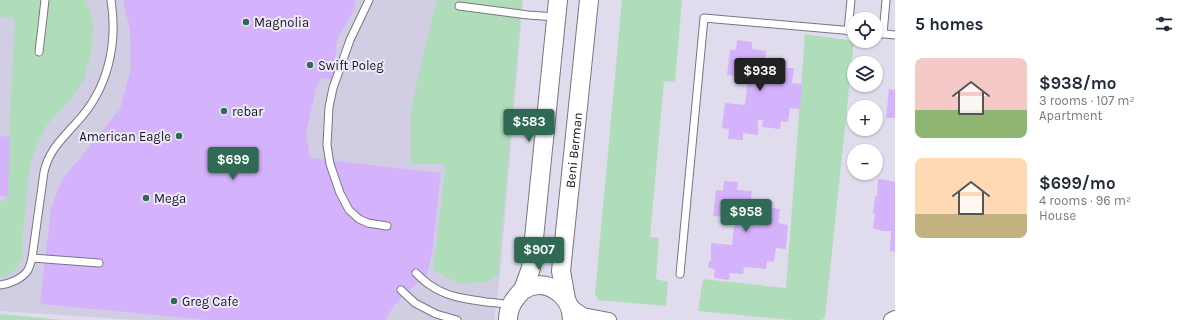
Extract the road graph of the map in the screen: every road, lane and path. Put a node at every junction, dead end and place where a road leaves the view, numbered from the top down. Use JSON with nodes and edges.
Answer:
{"nodes":[{"id":1,"x":45,"y":0,"type":"edge"},
{"id":2,"x":111,"y":0,"type":"edge"},
{"id":3,"x":369,"y":0,"type":"edge"},
{"id":4,"x":589,"y":0,"type":"edge"},
{"id":5,"x":851,"y":0,"type":"edge"},
{"id":6,"x":886,"y":0,"type":"edge"},
{"id":7,"x":459,"y":6,"type":"dead end"},
{"id":8,"x":558,"y":9,"type":"edge"},
{"id":9,"x":851,"y":12,"type":"edge"},
{"id":10,"x":883,"y":17,"type":"edge"},
{"id":11,"x":847,"y":31,"type":"edge"},
{"id":12,"x":883,"y":34,"type":"edge"},
{"id":13,"x":895,"y":35,"type":"edge"},
{"id":14,"x":39,"y":52,"type":"dead end"},
{"id":15,"x":387,"y":226,"type":"dead end"},
{"id":16,"x":32,"y":258,"type":"junction"},
{"id":17,"x":99,"y":263,"type":"dead end"},
{"id":18,"x":416,"y":273,"type":"dead end"},
{"id":19,"x":680,"y":274,"type":"dead end"},
{"id":20,"x":0,"y":285,"type":"edge"},
{"id":21,"x":401,"y":290,"type":"dead end"},
{"id":22,"x":523,"y":290,"type":"junction"},
{"id":23,"x":569,"y":308,"type":"edge"},
{"id":24,"x":510,"y":313,"type":"edge"},
{"id":25,"x":895,"y":318,"type":"edge"},
{"id":26,"x":457,"y":320,"type":"edge"},
{"id":27,"x":609,"y":320,"type":"edge"},
{"id":28,"x":891,"y":320,"type":"edge"}],
"edges":[{"from":1,"to":14,"type":"lane"},
{"from":2,"to":16,"type":"lane"},
{"from":3,"to":15,"type":"lane"},
{"from":4,"to":23,"type":"street","name":"Beni Berman"},
{"from":5,"to":9,"type":"lane"},
{"from":6,"to":10,"type":"lane"},
{"from":7,"to":8,"type":"lane"},
{"from":8,"to":22,"type":"street"},
{"from":11,"to":19,"type":"lane"},
{"from":12,"to":13,"type":"lane"},
{"from":16,"to":17,"type":"lane"},
{"from":16,"to":20,"type":"lane"},
{"from":18,"to":24,"type":"lane"},
{"from":21,"to":26,"type":"lane"},
{"from":22,"to":23,"type":"street"},
{"from":22,"to":24,"type":"street"},
{"from":23,"to":27,"type":"street"},
{"from":25,"to":28,"type":"street"}]}
